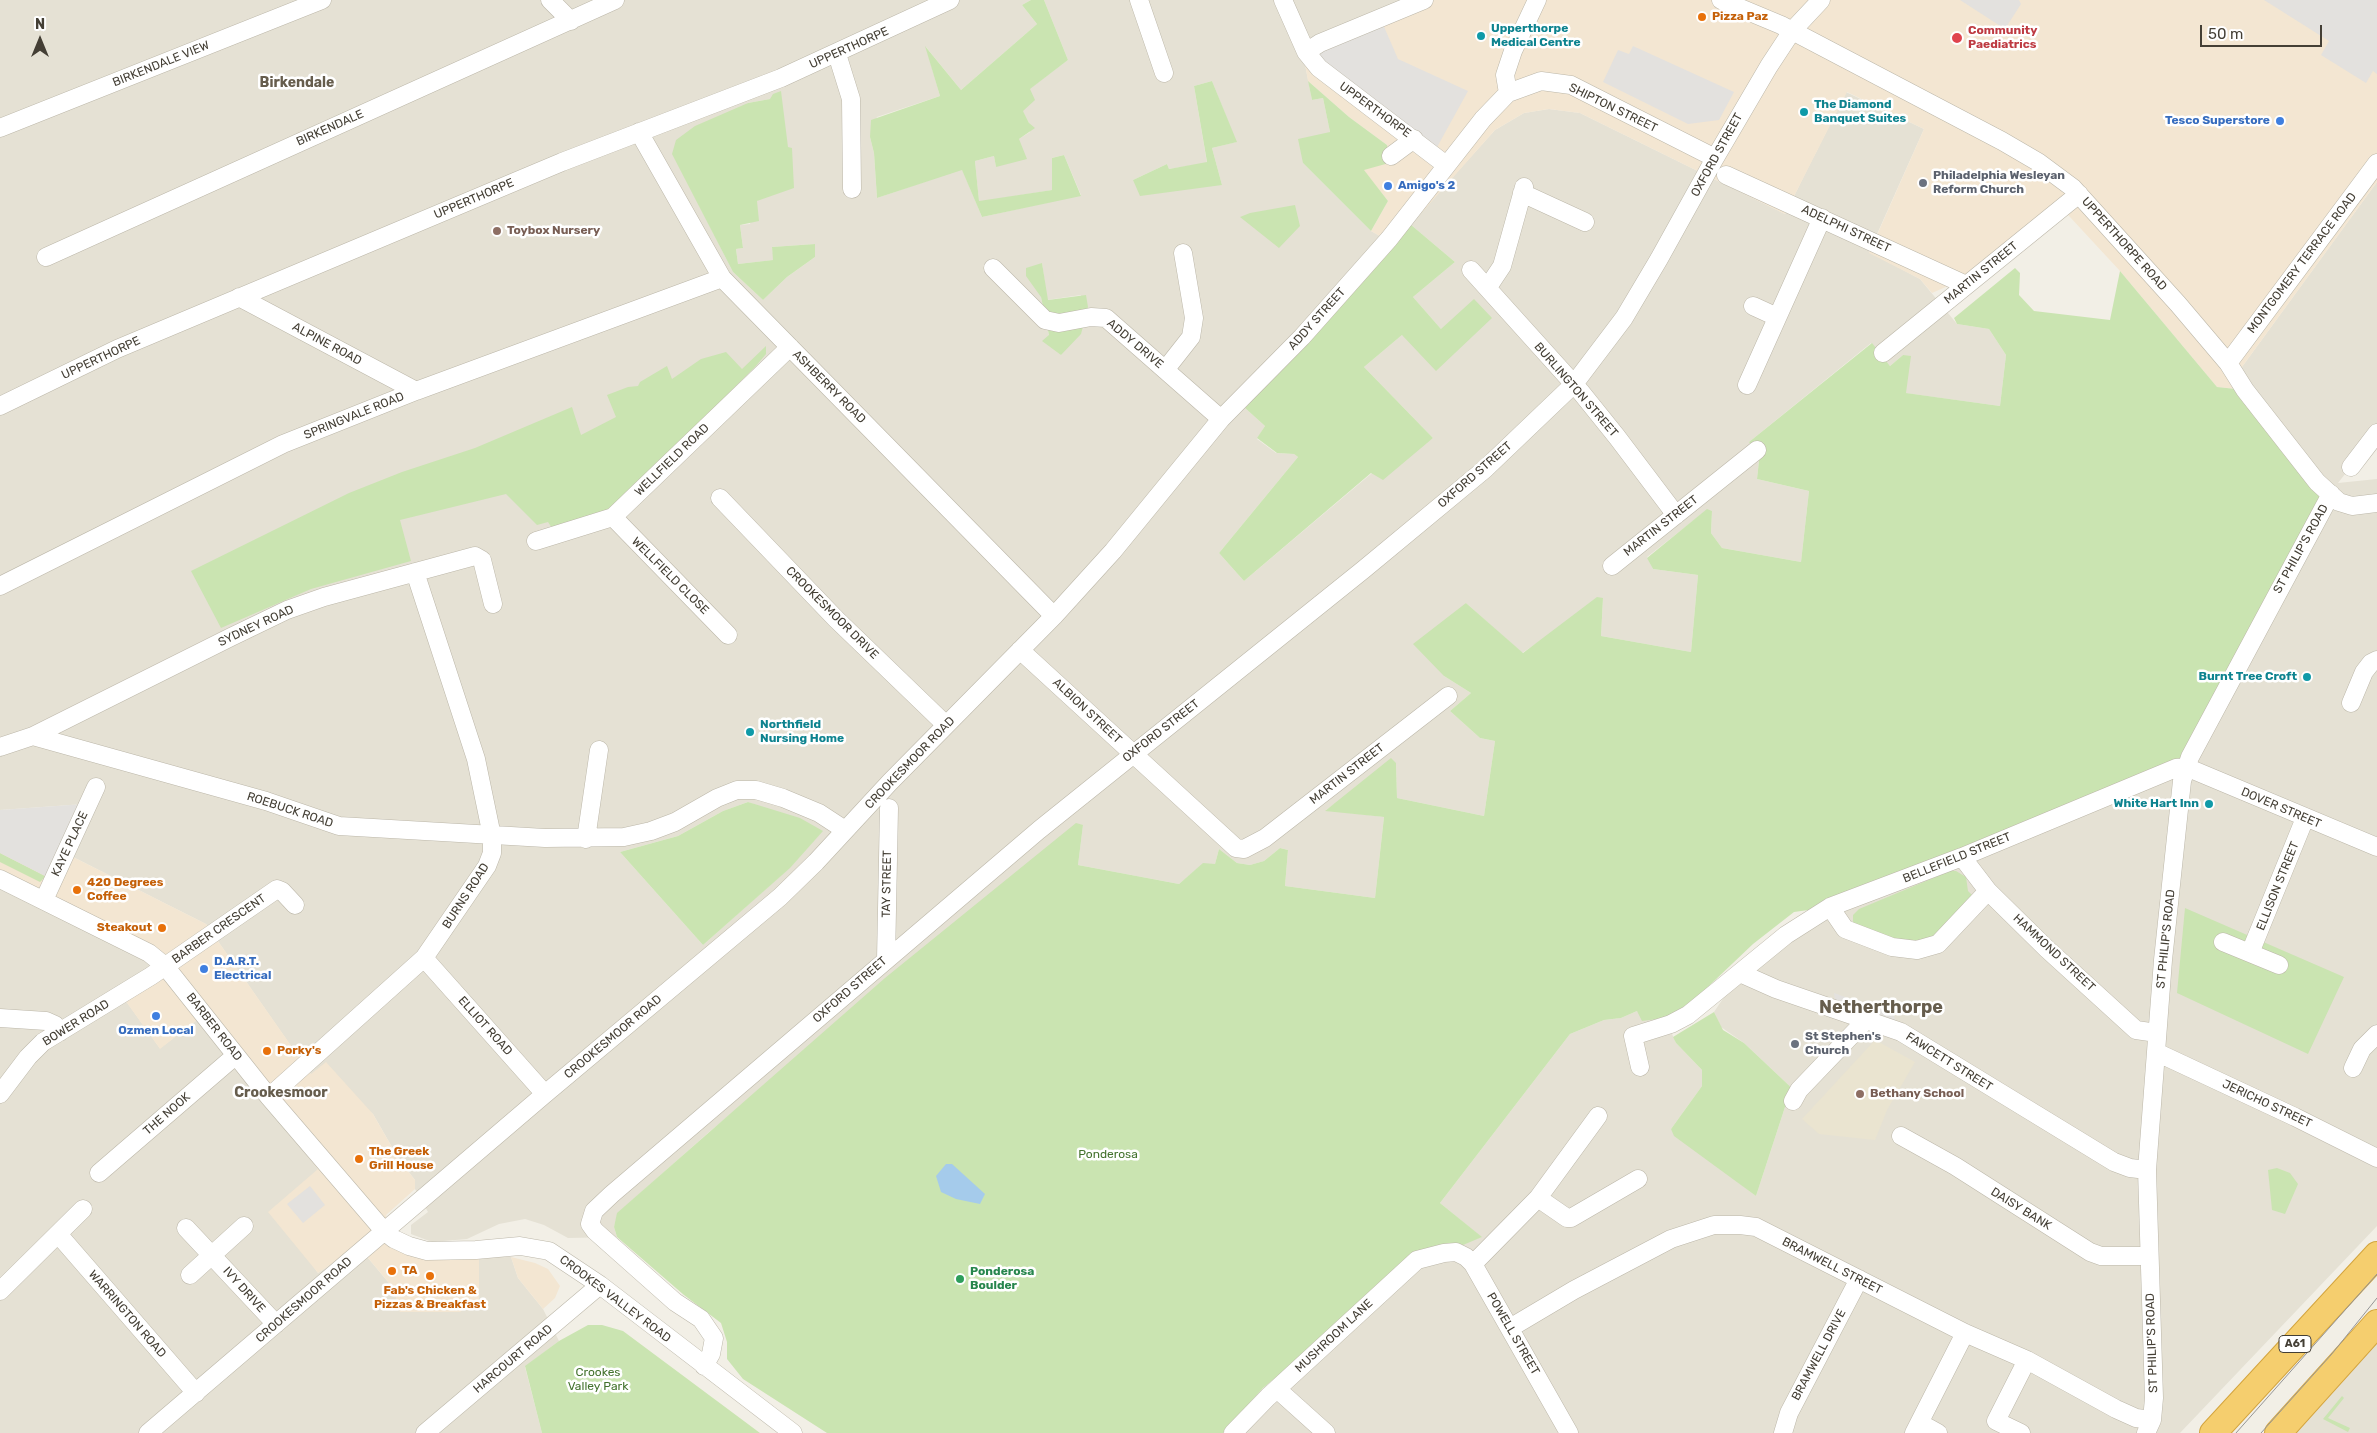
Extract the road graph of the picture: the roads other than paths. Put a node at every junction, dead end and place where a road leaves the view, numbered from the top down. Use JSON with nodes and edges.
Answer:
{"nodes":[{"id":1,"x":322,"y":0,"type":"edge"},
{"id":2,"x":550,"y":0,"type":"edge"},
{"id":3,"x":615,"y":0,"type":"edge"},
{"id":4,"x":1139,"y":0,"type":"edge"},
{"id":5,"x":1283,"y":0,"type":"edge"},
{"id":6,"x":1424,"y":0,"type":"edge"},
{"id":7,"x":1537,"y":0,"type":"edge"},
{"id":8,"x":1721,"y":0,"type":"edge"},
{"id":9,"x":1821,"y":0,"type":"edge"},
{"id":10,"x":939,"y":2,"type":"edge"},
{"id":11,"x":571,"y":21,"type":"junction"},
{"id":12,"x":1792,"y":30,"type":"junction"},
{"id":13,"x":1306,"y":52,"type":"junction"},
{"id":14,"x":837,"y":54,"type":"junction"},
{"id":15,"x":1164,"y":73,"type":"dead end"},
{"id":16,"x":1508,"y":93,"type":"junction"},
{"id":17,"x":0,"y":128,"type":"edge"},
{"id":18,"x":639,"y":132,"type":"junction"},
{"id":19,"x":1414,"y":139,"type":"junction"},
{"id":20,"x":1391,"y":156,"type":"dead end"},
{"id":21,"x":1715,"y":158,"type":"junction"},
{"id":22,"x":2377,"y":162,"type":"edge"},
{"id":23,"x":1446,"y":165,"type":"junction"},
{"id":24,"x":1726,"y":175,"type":"dead end"},
{"id":25,"x":852,"y":189,"type":"dead end"},
{"id":26,"x":2079,"y":194,"type":"junction"},
{"id":27,"x":1822,"y":218,"type":"junction"},
{"id":28,"x":1585,"y":222,"type":"dead end"},
{"id":29,"x":1183,"y":253,"type":"dead end"},
{"id":30,"x":46,"y":257,"type":"dead end"},
{"id":31,"x":993,"y":268,"type":"dead end"},
{"id":32,"x":1471,"y":270,"type":"dead end"},
{"id":33,"x":722,"y":278,"type":"junction"},
{"id":34,"x":1966,"y":285,"type":"junction"},
{"id":35,"x":1488,"y":287,"type":"junction"},
{"id":36,"x":239,"y":297,"type":"junction"},
{"id":37,"x":1753,"y":306,"type":"dead end"},
{"id":38,"x":1777,"y":317,"type":"junction"},
{"id":39,"x":790,"y":347,"type":"junction"},
{"id":40,"x":1883,"y":353,"type":"dead end"},
{"id":41,"x":2228,"y":363,"type":"junction"},
{"id":42,"x":1165,"y":370,"type":"junction"},
{"id":43,"x":1574,"y":384,"type":"junction"},
{"id":44,"x":1746,"y":385,"type":"dead end"},
{"id":45,"x":416,"y":391,"type":"junction"},
{"id":46,"x":0,"y":406,"type":"edge"},
{"id":47,"x":1221,"y":419,"type":"junction"},
{"id":48,"x":2377,"y":433,"type":"edge"},
{"id":49,"x":1758,"y":450,"type":"dead end"},
{"id":50,"x":2351,"y":467,"type":"dead end"},
{"id":51,"x":2331,"y":494,"type":"junction"},
{"id":52,"x":720,"y":498,"type":"dead end"},
{"id":53,"x":2377,"y":503,"type":"edge"},
{"id":54,"x":1676,"y":515,"type":"junction"},
{"id":55,"x":613,"y":517,"type":"junction"},
{"id":56,"x":536,"y":541,"type":"dead end"},
{"id":57,"x":1612,"y":566,"type":"dead end"},
{"id":58,"x":415,"y":572,"type":"junction"},
{"id":59,"x":0,"y":586,"type":"edge"},
{"id":60,"x":493,"y":604,"type":"dead end"},
{"id":61,"x":1054,"y":616,"type":"junction"},
{"id":62,"x":728,"y":635,"type":"dead end"},
{"id":63,"x":1020,"y":650,"type":"junction"},
{"id":64,"x":2377,"y":660,"type":"edge"},
{"id":65,"x":1448,"y":696,"type":"dead end"},
{"id":66,"x":2351,"y":703,"type":"dead end"},
{"id":67,"x":946,"y":726,"type":"junction"},
{"id":68,"x":32,"y":736,"type":"junction"},
{"id":69,"x":0,"y":747,"type":"edge"},
{"id":70,"x":599,"y":750,"type":"dead end"},
{"id":71,"x":1134,"y":754,"type":"junction"},
{"id":72,"x":2186,"y":767,"type":"junction"},
{"id":73,"x":96,"y":787,"type":"dead end"},
{"id":74,"x":889,"y":808,"type":"dead end"},
{"id":75,"x":2305,"y":818,"type":"junction"},
{"id":76,"x":845,"y":830,"type":"junction"},
{"id":77,"x":492,"y":836,"type":"junction"},
{"id":78,"x":586,"y":839,"type":"junction"},
{"id":79,"x":2377,"y":847,"type":"edge"},
{"id":80,"x":1244,"y":849,"type":"joint"},
{"id":81,"x":1962,"y":857,"type":"junction"},
{"id":82,"x":0,"y":879,"type":"edge"},
{"id":83,"x":1988,"y":890,"type":"junction"},
{"id":84,"x":44,"y":900,"type":"junction"},
{"id":85,"x":295,"y":905,"type":"dead end"},
{"id":86,"x":1830,"y":907,"type":"junction"},
{"id":87,"x":2223,"y":942,"type":"dead end"},
{"id":88,"x":2250,"y":953,"type":"junction"},
{"id":89,"x":424,"y":958,"type":"junction"},
{"id":90,"x":886,"y":960,"type":"junction"},
{"id":91,"x":2279,"y":965,"type":"dead end"},
{"id":92,"x":165,"y":966,"type":"junction"},
{"id":93,"x":1740,"y":973,"type":"junction"},
{"id":94,"x":0,"y":1018,"type":"edge"},
{"id":95,"x":1868,"y":1019,"type":"junction"},
{"id":96,"x":60,"y":1032,"type":"junction"},
{"id":97,"x":2157,"y":1033,"type":"junction"},
{"id":98,"x":2377,"y":1034,"type":"edge"},
{"id":99,"x":2156,"y":1052,"type":"junction"},
{"id":100,"x":235,"y":1056,"type":"junction"},
{"id":101,"x":1640,"y":1067,"type":"dead end"},
{"id":102,"x":2353,"y":1068,"type":"dead end"},
{"id":103,"x":0,"y":1094,"type":"edge"},
{"id":104,"x":545,"y":1094,"type":"junction"},
{"id":105,"x":269,"y":1097,"type":"junction"},
{"id":106,"x":1793,"y":1101,"type":"dead end"},
{"id":107,"x":1598,"y":1116,"type":"dead end"},
{"id":108,"x":1901,"y":1136,"type":"dead end"},
{"id":109,"x":2377,"y":1158,"type":"edge"},
{"id":110,"x":2147,"y":1170,"type":"junction"},
{"id":111,"x":98,"y":1173,"type":"dead end"},
{"id":112,"x":1638,"y":1179,"type":"dead end"},
{"id":113,"x":1538,"y":1198,"type":"junction"},
{"id":114,"x":83,"y":1209,"type":"dead end"},
{"id":115,"x":244,"y":1226,"type":"dead end"},
{"id":116,"x":186,"y":1228,"type":"dead end"},
{"id":117,"x":384,"y":1231,"type":"junction"},
{"id":118,"x":58,"y":1234,"type":"junction"},
{"id":119,"x":213,"y":1255,"type":"junction"},
{"id":120,"x":2377,"y":1255,"type":"edge"},
{"id":121,"x":2149,"y":1256,"type":"junction"},
{"id":122,"x":1473,"y":1264,"type":"junction"},
{"id":123,"x":190,"y":1276,"type":"dead end"},
{"id":124,"x":1859,"y":1279,"type":"junction"},
{"id":125,"x":600,"y":1285,"type":"junction"},
{"id":126,"x":0,"y":1290,"type":"edge"},
{"id":127,"x":2377,"y":1322,"type":"edge"},
{"id":128,"x":276,"y":1324,"type":"junction"},
{"id":129,"x":1510,"y":1328,"type":"junction"},
{"id":130,"x":1965,"y":1333,"type":"junction"},
{"id":131,"x":2027,"y":1360,"type":"junction"},
{"id":132,"x":704,"y":1366,"type":"junction"},
{"id":133,"x":1277,"y":1389,"type":"junction"},
{"id":134,"x":196,"y":1393,"type":"junction"},
{"id":135,"x":2149,"y":1427,"type":"edge"},
{"id":136,"x":1917,"y":1428,"type":"edge"},
{"id":137,"x":148,"y":1433,"type":"edge"},
{"id":138,"x":425,"y":1433,"type":"edge"},
{"id":139,"x":793,"y":1433,"type":"edge"},
{"id":140,"x":1233,"y":1433,"type":"edge"},
{"id":141,"x":1326,"y":1433,"type":"edge"},
{"id":142,"x":1569,"y":1433,"type":"edge"},
{"id":143,"x":1783,"y":1433,"type":"edge"},
{"id":144,"x":1938,"y":1433,"type":"edge"},
{"id":145,"x":2021,"y":1433,"type":"edge"},
{"id":146,"x":2213,"y":1433,"type":"edge"},
{"id":147,"x":2278,"y":1433,"type":"edge"}],
"edges":[{"from":1,"to":17,"type":"street","name":"BIRKENDALE VIEW"},
{"from":2,"to":11,"type":"street"},
{"from":3,"to":11,"type":"street","name":"BIRKENDALE"},
{"from":4,"to":15,"type":"street"},
{"from":5,"to":13,"type":"street","name":"UPPERTHORPE"},
{"from":6,"to":13,"type":"street"},
{"from":7,"to":16,"type":"street"},
{"from":8,"to":12,"type":"street","name":"UPPERTHORPE ROAD"},
{"from":9,"to":12,"type":"street","name":"OXFORD STREET"},
{"from":10,"to":14,"type":"street","name":"UPPERTHORPE"},
{"from":11,"to":30,"type":"street","name":"BIRKENDALE"},
{"from":12,"to":21,"type":"street","name":"OXFORD STREET"},
{"from":12,"to":26,"type":"street","name":"UPPERTHORPE ROAD"},
{"from":13,"to":19,"type":"street","name":"UPPERTHORPE"},
{"from":14,"to":18,"type":"street","name":"UPPERTHORPE"},
{"from":14,"to":25,"type":"street"},
{"from":16,"to":21,"type":"street","name":"SHIPTON STREET"},
{"from":16,"to":23,"type":"street","name":"ADDY STREET"},
{"from":18,"to":33,"type":"street","name":"ASHBERRY ROAD"},
{"from":18,"to":36,"type":"street","name":"UPPERTHORPE"},
{"from":19,"to":20,"type":"street"},
{"from":19,"to":23,"type":"street","name":"UPPERTHORPE"},
{"from":21,"to":43,"type":"street","name":"OXFORD STREET"},
{"from":22,"to":41,"type":"street","name":"MONTGOMERY TERRACE ROAD"},
{"from":23,"to":47,"type":"street","name":"ADDY STREET"},
{"from":24,"to":27,"type":"street","name":"ADELPHI STREET"},
{"from":26,"to":34,"type":"street","name":"MARTIN STREET"},
{"from":26,"to":41,"type":"street","name":"UPPERTHORPE ROAD"},
{"from":27,"to":34,"type":"street","name":"ADELPHI STREET"},
{"from":27,"to":38,"type":"street"},
{"from":28,"to":35,"type":"street"},
{"from":29,"to":42,"type":"street"},
{"from":31,"to":42,"type":"street","name":"ADDY DRIVE"},
{"from":32,"to":35,"type":"street","name":"BURLINGTON STREET"},
{"from":33,"to":39,"type":"street","name":"ASHBERRY ROAD"},
{"from":33,"to":45,"type":"street","name":"SPRINGVALE ROAD"},
{"from":34,"to":40,"type":"street","name":"MARTIN STREET"},
{"from":35,"to":43,"type":"street","name":"BURLINGTON STREET"},
{"from":36,"to":45,"type":"street","name":"ALPINE ROAD"},
{"from":36,"to":46,"type":"street","name":"UPPERTHORPE"},
{"from":37,"to":38,"type":"street"},
{"from":38,"to":44,"type":"street"},
{"from":39,"to":55,"type":"street","name":"WELLFIELD ROAD"},
{"from":39,"to":61,"type":"street","name":"ASHBERRY ROAD"},
{"from":41,"to":51,"type":"street","name":"UPPERTHORPE ROAD"},
{"from":42,"to":47,"type":"street","name":"ADDY DRIVE"},
{"from":43,"to":54,"type":"street","name":"BURLINGTON STREET"},
{"from":43,"to":71,"type":"street","name":"OXFORD STREET"},
{"from":45,"to":59,"type":"street","name":"SPRINGVALE ROAD"},
{"from":47,"to":61,"type":"street","name":"ADDY STREET"},
{"from":48,"to":50,"type":"street"},
{"from":49,"to":54,"type":"street","name":"MARTIN STREET"},
{"from":51,"to":53,"type":"street","name":"UPPERTHORPE ROAD"},
{"from":51,"to":72,"type":"street","name":"ST PHILIP'S ROAD"},
{"from":52,"to":67,"type":"street","name":"CROOKESMOOR DRIVE"},
{"from":54,"to":57,"type":"street","name":"MARTIN STREET"},
{"from":55,"to":56,"type":"street","name":"WELLFIELD ROAD"},
{"from":55,"to":62,"type":"street","name":"WELLFIELD CLOSE"},
{"from":58,"to":60,"type":"street","name":"SYDNEY ROAD"},
{"from":58,"to":68,"type":"street","name":"SYDNEY ROAD"},
{"from":58,"to":77,"type":"street","name":"BURNS ROAD"},
{"from":61,"to":63,"type":"street","name":"CROOKESMOOR ROAD"},
{"from":63,"to":67,"type":"street","name":"CROOKESMOOR ROAD"},
{"from":63,"to":71,"type":"street","name":"ALBION STREET"},
{"from":64,"to":66,"type":"street"},
{"from":65,"to":80,"type":"street","name":"MARTIN STREET"},
{"from":67,"to":76,"type":"street","name":"CROOKESMOOR ROAD"},
{"from":68,"to":69,"type":"street","name":"SYDNEY ROAD"},
{"from":68,"to":77,"type":"street","name":"ROEBUCK ROAD"},
{"from":70,"to":78,"type":"street"},
{"from":71,"to":80,"type":"street","name":"ALBION STREET"},
{"from":71,"to":90,"type":"street","name":"OXFORD STREET"},
{"from":72,"to":75,"type":"street","name":"DOVER STREET"},
{"from":72,"to":81,"type":"street","name":"BELLEFIELD STREET"},
{"from":72,"to":97,"type":"street","name":"ST PHILIP'S ROAD"},
{"from":73,"to":84,"type":"street","name":"KAYE PLACE"},
{"from":74,"to":90,"type":"street","name":"TAY STREET"},
{"from":75,"to":79,"type":"street","name":"DOVER STREET"},
{"from":75,"to":88,"type":"street","name":"ELLISON STREET"},
{"from":76,"to":78,"type":"street","name":"ROEBUCK ROAD"},
{"from":76,"to":104,"type":"street","name":"CROOKESMOOR ROAD"},
{"from":77,"to":78,"type":"street","name":"ROEBUCK ROAD"},
{"from":77,"to":89,"type":"street","name":"BURNS ROAD"},
{"from":81,"to":83,"type":"street","name":"HAMMOND STREET"},
{"from":81,"to":86,"type":"street","name":"BELLEFIELD STREET"},
{"from":82,"to":84,"type":"street","name":"BARBER ROAD"},
{"from":83,"to":86,"type":"street"},
{"from":83,"to":97,"type":"street","name":"HAMMOND STREET"},
{"from":84,"to":92,"type":"street","name":"BARBER ROAD"},
{"from":85,"to":92,"type":"street","name":"BARBER CRESCENT"},
{"from":86,"to":93,"type":"street","name":"BELLEFIELD STREET"},
{"from":87,"to":88,"type":"street"},
{"from":88,"to":91,"type":"street"},
{"from":89,"to":104,"type":"street","name":"ELLIOT ROAD"},
{"from":89,"to":105,"type":"street","name":"BURNS ROAD"},
{"from":90,"to":132,"type":"street","name":"OXFORD STREET"},
{"from":92,"to":96,"type":"street","name":"BOWER ROAD"},
{"from":92,"to":100,"type":"street","name":"BARBER ROAD"},
{"from":93,"to":95,"type":"street","name":"FAWCETT STREET"},
{"from":93,"to":101,"type":"street","name":"BELLEFIELD STREET"},
{"from":94,"to":96,"type":"street"},
{"from":95,"to":106,"type":"street"},
{"from":95,"to":110,"type":"street","name":"FAWCETT STREET"},
{"from":96,"to":103,"type":"street","name":"BOWER ROAD"},
{"from":97,"to":99,"type":"street","name":"ST PHILIP'S ROAD"},
{"from":98,"to":102,"type":"street"},
{"from":99,"to":109,"type":"street","name":"JERICHO STREET"},
{"from":99,"to":110,"type":"street","name":"ST PHILIP'S ROAD"},
{"from":100,"to":105,"type":"street","name":"BARBER ROAD"},
{"from":100,"to":111,"type":"street","name":"THE NOOK"},
{"from":104,"to":117,"type":"street","name":"CROOKESMOOR ROAD"},
{"from":105,"to":117,"type":"street","name":"BARBER ROAD"},
{"from":107,"to":113,"type":"street"},
{"from":108,"to":121,"type":"street","name":"DAISY BANK"},
{"from":110,"to":121,"type":"street","name":"ST PHILIP'S ROAD"},
{"from":112,"to":113,"type":"street"},
{"from":113,"to":122,"type":"street"},
{"from":114,"to":118,"type":"street"},
{"from":115,"to":119,"type":"street"},
{"from":116,"to":119,"type":"street","name":"IVY DRIVE"},
{"from":117,"to":125,"type":"street","name":"CROOKES VALLEY ROAD"},
{"from":117,"to":128,"type":"street","name":"CROOKESMOOR ROAD"},
{"from":118,"to":126,"type":"street"},
{"from":118,"to":134,"type":"street","name":"WARRINGTON ROAD"},
{"from":119,"to":123,"type":"street","name":"IVY DRIVE"},
{"from":119,"to":128,"type":"street","name":"IVY DRIVE"},
{"from":120,"to":146,"type":"highway","number":"A61"},
{"from":121,"to":135,"type":"street","name":"ST PHILIP'S ROAD"},
{"from":122,"to":129,"type":"street","name":"POWELL STREET"},
{"from":122,"to":133,"type":"street","name":"MUSHROOM LANE"},
{"from":124,"to":129,"type":"street","name":"BRAMWELL STREET"},
{"from":124,"to":130,"type":"street","name":"BRAMWELL STREET"},
{"from":124,"to":143,"type":"street","name":"BRAMWELL DRIVE"},
{"from":125,"to":132,"type":"street","name":"CROOKES VALLEY ROAD"},
{"from":125,"to":138,"type":"street","name":"HARCOURT ROAD"},
{"from":127,"to":147,"type":"highway"},
{"from":128,"to":134,"type":"street","name":"CROOKESMOOR ROAD"},
{"from":129,"to":142,"type":"street","name":"POWELL STREET"},
{"from":130,"to":131,"type":"street","name":"BRAMWELL STREET"},
{"from":130,"to":136,"type":"street"},
{"from":131,"to":135,"type":"street","name":"BRAMWELL STREET"},
{"from":131,"to":145,"type":"street"},
{"from":132,"to":139,"type":"street","name":"CROOKES VALLEY ROAD"},
{"from":133,"to":140,"type":"street","name":"MUSHROOM LANE"},
{"from":133,"to":141,"type":"street"},
{"from":134,"to":137,"type":"street","name":"CROOKESMOOR ROAD"},
{"from":136,"to":144,"type":"street"}]}
